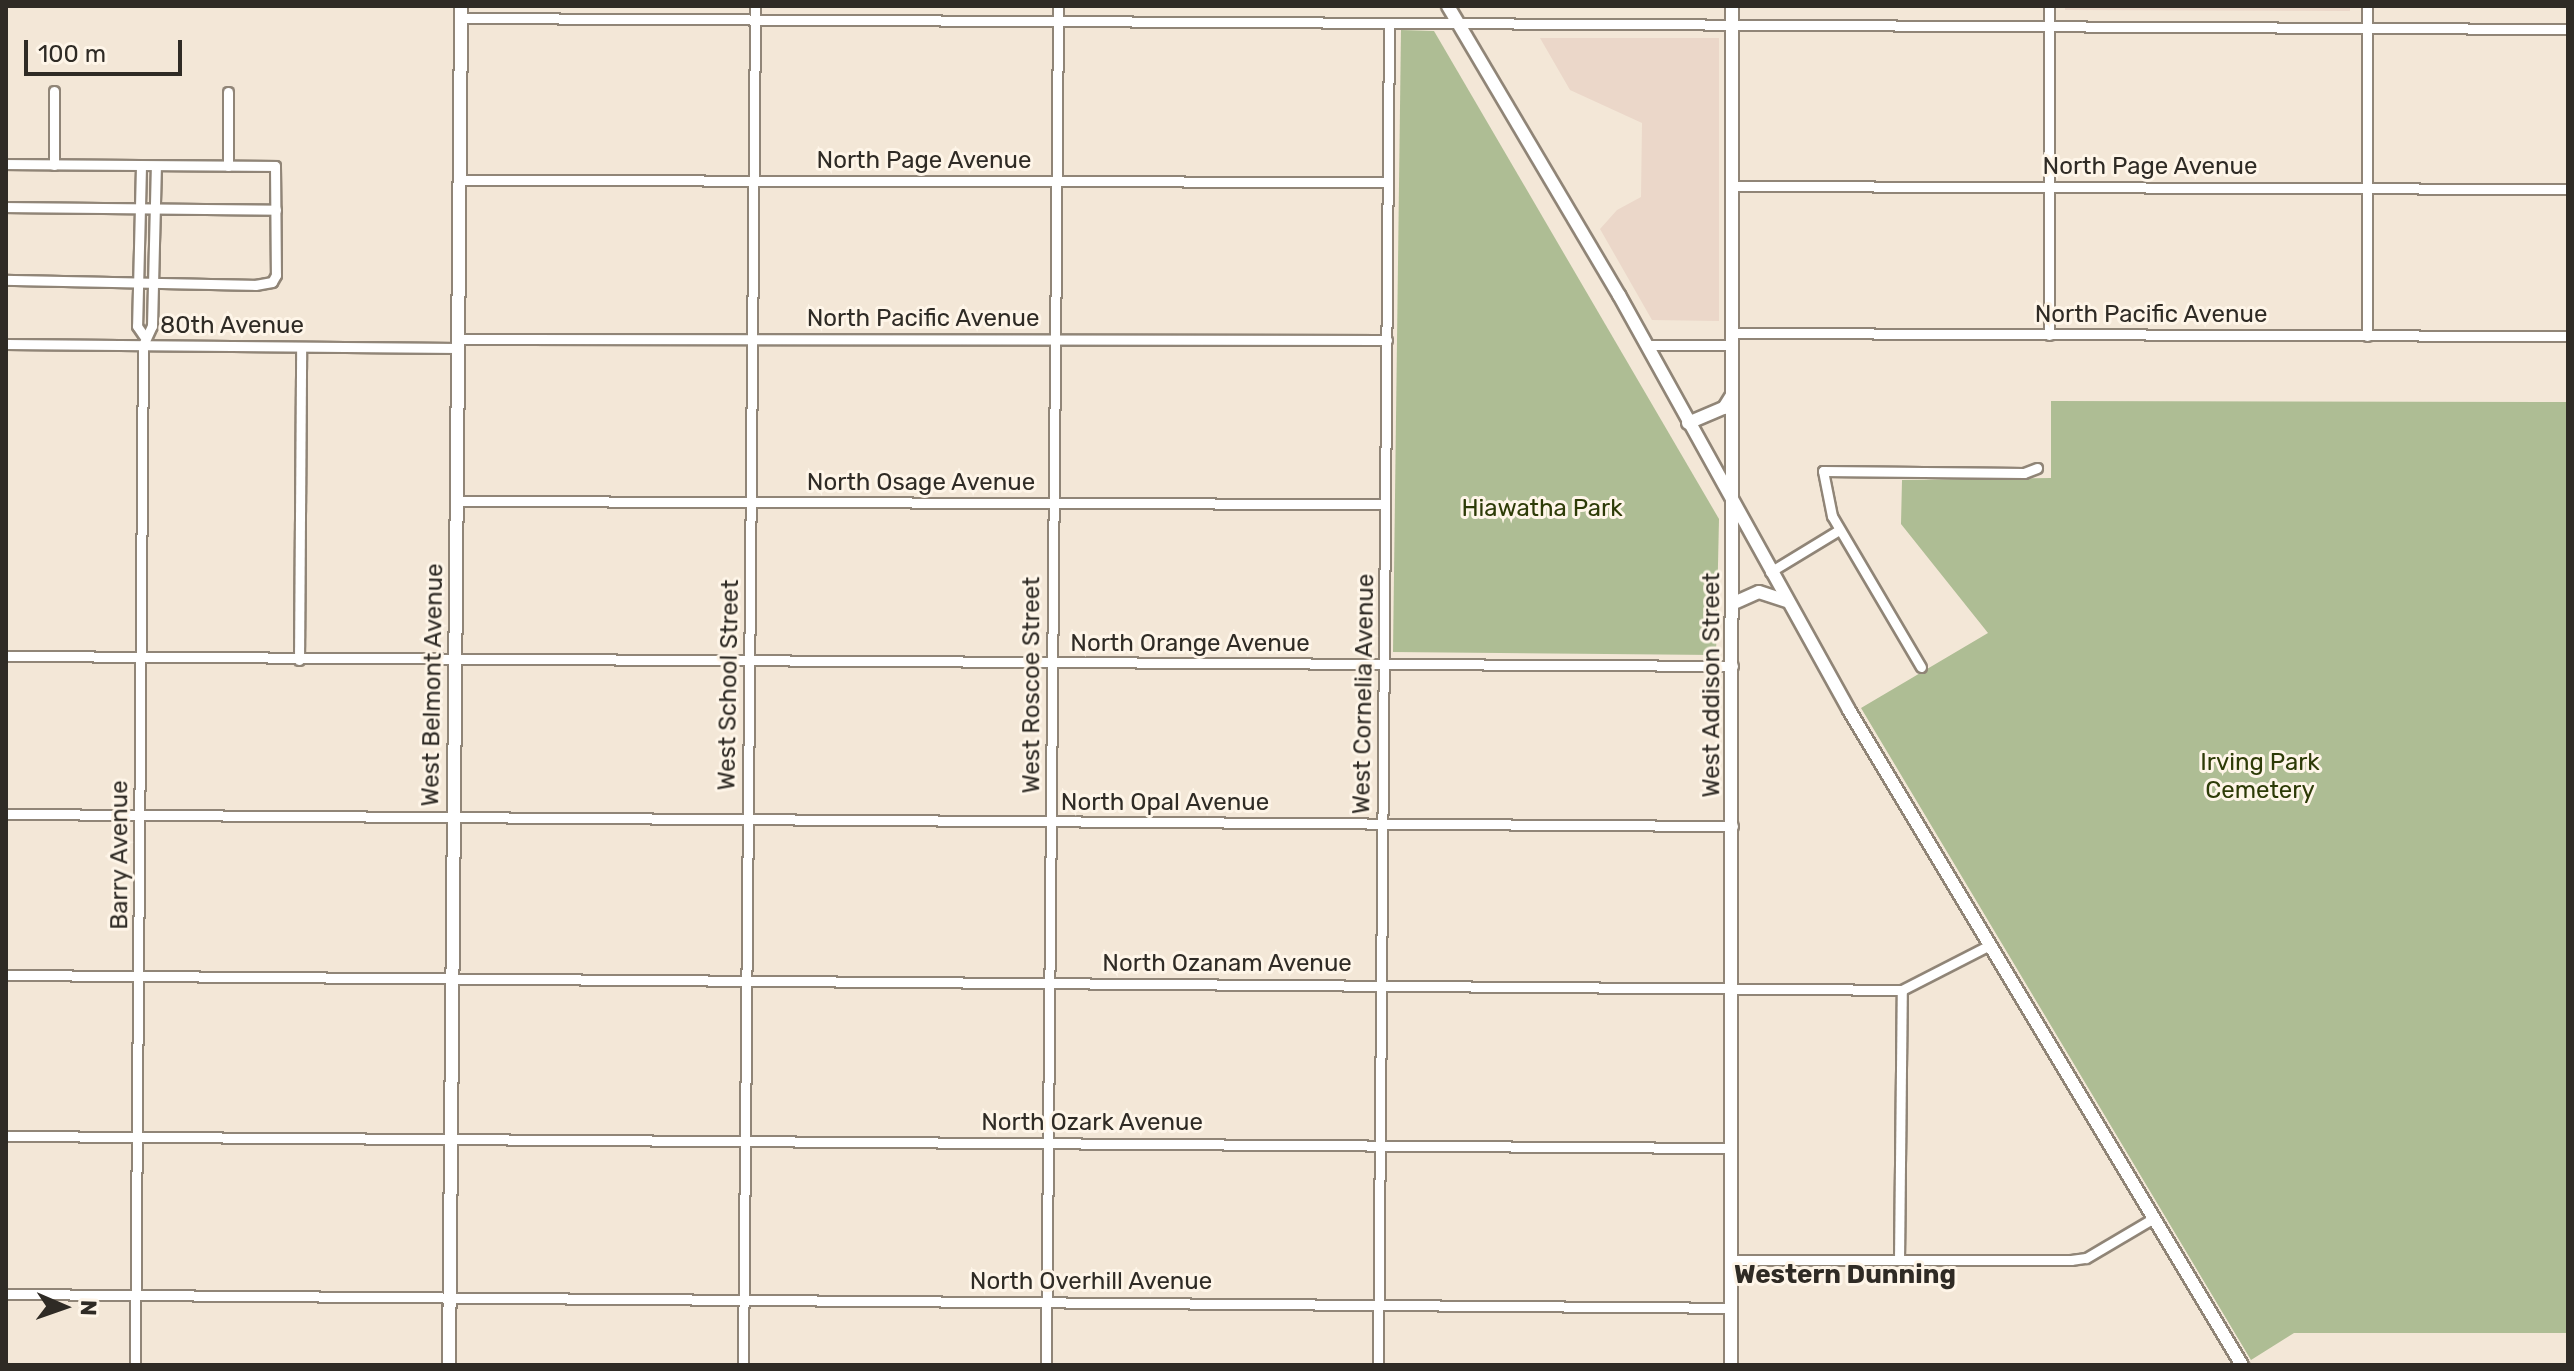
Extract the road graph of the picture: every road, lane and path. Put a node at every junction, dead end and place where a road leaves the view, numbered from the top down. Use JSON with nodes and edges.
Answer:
{"nodes":[{"id":1,"x":755,"y":6,"type":"edge"},
{"id":2,"x":1058,"y":6,"type":"edge"},
{"id":3,"x":1448,"y":6,"type":"edge"},
{"id":4,"x":1732,"y":6,"type":"edge"},
{"id":5,"x":2049,"y":6,"type":"edge"},
{"id":6,"x":2367,"y":6,"type":"edge"},
{"id":7,"x":461,"y":12,"type":"edge"},
{"id":8,"x":755,"y":20,"type":"junction"},
{"id":9,"x":1058,"y":21,"type":"junction"},
{"id":10,"x":1389,"y":23,"type":"junction"},
{"id":11,"x":1458,"y":24,"type":"junction"},
{"id":12,"x":1732,"y":25,"type":"junction"},
{"id":13,"x":2049,"y":26,"type":"junction"},
{"id":14,"x":2367,"y":28,"type":"junction"},
{"id":15,"x":2568,"y":29,"type":"edge"},
{"id":16,"x":54,"y":91,"type":"dead end"},
{"id":17,"x":228,"y":92,"type":"dead end"},
{"id":18,"x":6,"y":164,"type":"edge"},
{"id":19,"x":54,"y":165,"type":"junction"},
{"id":20,"x":141,"y":166,"type":"junction"},
{"id":21,"x":156,"y":166,"type":"junction"},
{"id":22,"x":228,"y":166,"type":"junction"},
{"id":23,"x":460,"y":180,"type":"junction"},
{"id":24,"x":754,"y":180,"type":"junction"},
{"id":25,"x":1057,"y":181,"type":"junction"},
{"id":26,"x":1388,"y":182,"type":"junction"},
{"id":27,"x":1733,"y":186,"type":"junction"},
{"id":28,"x":2049,"y":187,"type":"junction"},
{"id":29,"x":2367,"y":188,"type":"junction"},
{"id":30,"x":2568,"y":189,"type":"edge"},
{"id":31,"x":6,"y":207,"type":"edge"},
{"id":32,"x":140,"y":210,"type":"junction"},
{"id":33,"x":155,"y":210,"type":"junction"},
{"id":34,"x":276,"y":210,"type":"junction"},
{"id":35,"x":6,"y":280,"type":"edge"},
{"id":36,"x":138,"y":282,"type":"junction"},
{"id":37,"x":154,"y":283,"type":"junction"},
{"id":38,"x":2049,"y":335,"type":"junction"},
{"id":39,"x":2367,"y":336,"type":"junction"},
{"id":40,"x":2568,"y":336,"type":"edge"},
{"id":41,"x":752,"y":339,"type":"junction"},
{"id":42,"x":1055,"y":339,"type":"junction"},
{"id":43,"x":1733,"y":339,"type":"junction"},
{"id":44,"x":143,"y":340,"type":"junction"},
{"id":45,"x":1387,"y":340,"type":"junction"},
{"id":46,"x":458,"y":343,"type":"junction"},
{"id":47,"x":6,"y":344,"type":"edge"},
{"id":48,"x":1647,"y":345,"type":"junction"},
{"id":49,"x":301,"y":347,"type":"junction"},
{"id":50,"x":1733,"y":392,"type":"junction"},
{"id":51,"x":1688,"y":423,"type":"junction"},
{"id":52,"x":2037,"y":468,"type":"dead end"},
{"id":53,"x":457,"y":501,"type":"junction"},
{"id":54,"x":751,"y":503,"type":"junction"},
{"id":55,"x":1054,"y":503,"type":"junction"},
{"id":56,"x":1385,"y":504,"type":"junction"},
{"id":57,"x":1735,"y":512,"type":"junction"},
{"id":58,"x":1839,"y":530,"type":"junction"},
{"id":59,"x":1770,"y":572,"type":"junction"},
{"id":60,"x":1787,"y":601,"type":"junction"},
{"id":61,"x":1734,"y":603,"type":"junction"},
{"id":62,"x":6,"y":656,"type":"edge"},
{"id":63,"x":141,"y":657,"type":"junction"},
{"id":64,"x":299,"y":660,"type":"junction"},
{"id":65,"x":455,"y":662,"type":"junction"},
{"id":66,"x":749,"y":663,"type":"junction"},
{"id":67,"x":1053,"y":664,"type":"junction"},
{"id":68,"x":1384,"y":665,"type":"junction"},
{"id":69,"x":1733,"y":666,"type":"junction"},
{"id":70,"x":1921,"y":667,"type":"dead end"},
{"id":71,"x":6,"y":814,"type":"edge"},
{"id":72,"x":140,"y":816,"type":"junction"},
{"id":73,"x":454,"y":821,"type":"junction"},
{"id":74,"x":748,"y":822,"type":"junction"},
{"id":75,"x":1051,"y":823,"type":"junction"},
{"id":76,"x":1383,"y":824,"type":"junction"},
{"id":77,"x":1733,"y":826,"type":"junction"},
{"id":78,"x":1990,"y":945,"type":"junction"},
{"id":79,"x":6,"y":975,"type":"edge"},
{"id":80,"x":139,"y":976,"type":"junction"},
{"id":81,"x":452,"y":979,"type":"junction"},
{"id":82,"x":746,"y":981,"type":"junction"},
{"id":83,"x":1050,"y":983,"type":"junction"},
{"id":84,"x":1381,"y":985,"type":"junction"},
{"id":85,"x":1732,"y":986,"type":"junction"},
{"id":86,"x":1902,"y":990,"type":"junction"},
{"id":87,"x":6,"y":1136,"type":"edge"},
{"id":88,"x":138,"y":1138,"type":"junction"},
{"id":89,"x":451,"y":1138,"type":"junction"},
{"id":90,"x":745,"y":1140,"type":"junction"},
{"id":91,"x":1048,"y":1143,"type":"junction"},
{"id":92,"x":1380,"y":1145,"type":"junction"},
{"id":93,"x":1732,"y":1148,"type":"junction"},
{"id":94,"x":2152,"y":1219,"type":"junction"},
{"id":95,"x":1732,"y":1260,"type":"junction"},
{"id":96,"x":1899,"y":1260,"type":"junction"},
{"id":97,"x":6,"y":1294,"type":"edge"},
{"id":98,"x":136,"y":1295,"type":"junction"},
{"id":99,"x":449,"y":1299,"type":"junction"},
{"id":100,"x":743,"y":1300,"type":"junction"},
{"id":101,"x":1047,"y":1302,"type":"junction"},
{"id":102,"x":1379,"y":1305,"type":"junction"},
{"id":103,"x":1731,"y":1308,"type":"junction"},
{"id":104,"x":135,"y":1365,"type":"edge"},
{"id":105,"x":449,"y":1365,"type":"edge"},
{"id":106,"x":743,"y":1365,"type":"edge"},
{"id":107,"x":1046,"y":1365,"type":"edge"},
{"id":108,"x":1378,"y":1365,"type":"edge"},
{"id":109,"x":1731,"y":1365,"type":"edge"},
{"id":110,"x":2242,"y":1365,"type":"edge"}],
"edges":[{"from":1,"to":8,"type":"street","name":"West School Street"},
{"from":2,"to":9,"type":"street","name":"West Roscoe Street"},
{"from":3,"to":11,"type":"main road"},
{"from":4,"to":12,"type":"main road","name":"West Addison Street"},
{"from":5,"to":13,"type":"street"},
{"from":6,"to":14,"type":"street"},
{"from":7,"to":8,"type":"street"},
{"from":7,"to":23,"type":"main road","name":"West Belmont Avenue"},
{"from":8,"to":9,"type":"street"},
{"from":8,"to":24,"type":"street","name":"West School Street"},
{"from":9,"to":10,"type":"street"},
{"from":9,"to":25,"type":"street","name":"West Roscoe Street"},
{"from":10,"to":11,"type":"street"},
{"from":10,"to":26,"type":"street","name":"West Cornelia Avenue"},
{"from":11,"to":12,"type":"street"},
{"from":11,"to":48,"type":"main road"},
{"from":12,"to":13,"type":"street"},
{"from":12,"to":27,"type":"main road","name":"West Addison Street"},
{"from":13,"to":14,"type":"street"},
{"from":13,"to":28,"type":"street"},
{"from":14,"to":15,"type":"street"},
{"from":14,"to":29,"type":"street"},
{"from":16,"to":19,"type":"street"},
{"from":17,"to":22,"type":"street"},
{"from":18,"to":19,"type":"street"},
{"from":19,"to":20,"type":"street"},
{"from":20,"to":21,"type":"street"},
{"from":20,"to":32,"type":"street"},
{"from":21,"to":22,"type":"street"},
{"from":21,"to":33,"type":"street"},
{"from":22,"to":34,"type":"street"},
{"from":23,"to":24,"type":"street","name":"North Page Avenue"},
{"from":23,"to":46,"type":"main road","name":"West Belmont Avenue"},
{"from":24,"to":25,"type":"street","name":"North Page Avenue"},
{"from":24,"to":41,"type":"street","name":"West School Street"},
{"from":25,"to":26,"type":"street","name":"North Page Avenue"},
{"from":25,"to":42,"type":"street","name":"West Roscoe Street"},
{"from":26,"to":45,"type":"street","name":"West Cornelia Avenue"},
{"from":27,"to":28,"type":"street","name":"North Page Avenue"},
{"from":27,"to":43,"type":"main road","name":"West Addison Street"},
{"from":28,"to":29,"type":"street","name":"North Page Avenue"},
{"from":28,"to":38,"type":"street"},
{"from":29,"to":30,"type":"street","name":"North Page Avenue"},
{"from":29,"to":39,"type":"street"},
{"from":31,"to":32,"type":"street"},
{"from":32,"to":33,"type":"street"},
{"from":32,"to":36,"type":"street"},
{"from":33,"to":34,"type":"street"},
{"from":33,"to":37,"type":"street"},
{"from":34,"to":37,"type":"street"},
{"from":35,"to":36,"type":"street"},
{"from":36,"to":37,"type":"street"},
{"from":36,"to":44,"type":"street"},
{"from":37,"to":44,"type":"street"},
{"from":38,"to":39,"type":"street","name":"North Pacific Avenue"},
{"from":38,"to":43,"type":"street","name":"North Pacific Avenue"},
{"from":39,"to":40,"type":"street","name":"North Pacific Avenue"},
{"from":41,"to":42,"type":"street","name":"North Pacific Avenue"},
{"from":41,"to":46,"type":"street","name":"North Pacific Avenue"},
{"from":41,"to":54,"type":"street","name":"West School Street"},
{"from":42,"to":45,"type":"street","name":"North Pacific Avenue"},
{"from":42,"to":55,"type":"street","name":"West Roscoe Street"},
{"from":43,"to":48,"type":"street","name":"North Pacific Avenue"},
{"from":43,"to":50,"type":"main road","name":"West Addison Street"},
{"from":44,"to":47,"type":"street","name":"80th Avenue"},
{"from":44,"to":49,"type":"street","name":"80th Avenue"},
{"from":44,"to":63,"type":"street","name":"Barry Avenue"},
{"from":45,"to":56,"type":"street","name":"West Cornelia Avenue"},
{"from":46,"to":49,"type":"street","name":"80th Avenue"},
{"from":46,"to":53,"type":"main road","name":"West Belmont Avenue"},
{"from":48,"to":51,"type":"main road"},
{"from":49,"to":64,"type":"street"},
{"from":50,"to":51,"type":"main road"},
{"from":50,"to":57,"type":"main road","name":"West Addison Street"},
{"from":51,"to":57,"type":"main road"},
{"from":52,"to":58,"type":"street"},
{"from":53,"to":54,"type":"street","name":"North Osage Avenue"},
{"from":53,"to":65,"type":"main road","name":"West Belmont Avenue"},
{"from":54,"to":55,"type":"street","name":"North Osage Avenue"},
{"from":54,"to":66,"type":"street","name":"West School Street"},
{"from":55,"to":56,"type":"street","name":"North Osage Avenue"},
{"from":55,"to":67,"type":"street","name":"West Roscoe Street"},
{"from":56,"to":68,"type":"street","name":"West Cornelia Avenue"},
{"from":57,"to":59,"type":"main road"},
{"from":57,"to":61,"type":"main road","name":"West Addison Street"},
{"from":58,"to":59,"type":"street"},
{"from":58,"to":70,"type":"street"},
{"from":59,"to":60,"type":"main road"},
{"from":60,"to":61,"type":"main road"},
{"from":60,"to":78,"type":"main road"},
{"from":61,"to":69,"type":"main road","name":"West Addison Street"},
{"from":62,"to":63,"type":"street","name":"North Orange Avenue"},
{"from":63,"to":64,"type":"street","name":"North Orange Avenue"},
{"from":63,"to":72,"type":"street","name":"Barry Avenue"},
{"from":64,"to":65,"type":"street","name":"North Orange Avenue"},
{"from":65,"to":66,"type":"street","name":"North Orange Avenue"},
{"from":65,"to":73,"type":"main road","name":"West Belmont Avenue"},
{"from":66,"to":67,"type":"street","name":"North Orange Avenue"},
{"from":66,"to":74,"type":"street","name":"West School Street"},
{"from":67,"to":68,"type":"street","name":"North Orange Avenue"},
{"from":67,"to":75,"type":"street","name":"West Roscoe Street"},
{"from":68,"to":69,"type":"street","name":"North Orange Avenue"},
{"from":68,"to":76,"type":"street","name":"West Cornelia Avenue"},
{"from":69,"to":77,"type":"main road","name":"West Addison Street"},
{"from":71,"to":72,"type":"street","name":"North Opal Avenue"},
{"from":72,"to":73,"type":"street","name":"North Opal Avenue"},
{"from":72,"to":80,"type":"street","name":"Barry Avenue"},
{"from":73,"to":74,"type":"street","name":"North Opal Avenue"},
{"from":73,"to":81,"type":"main road","name":"West Belmont Avenue"},
{"from":74,"to":75,"type":"street","name":"North Opal Avenue"},
{"from":74,"to":82,"type":"street","name":"West School Street"},
{"from":75,"to":76,"type":"street","name":"North Opal Avenue"},
{"from":75,"to":83,"type":"street","name":"West Roscoe Street"},
{"from":76,"to":77,"type":"street","name":"North Opal Avenue"},
{"from":76,"to":84,"type":"street","name":"West Cornelia Avenue"},
{"from":77,"to":85,"type":"main road","name":"West Addison Street"},
{"from":78,"to":86,"type":"street","name":"North Ozanam Avenue"},
{"from":78,"to":94,"type":"main road"},
{"from":79,"to":80,"type":"street","name":"North Ozanam Avenue"},
{"from":80,"to":81,"type":"street","name":"North Ozanam Avenue"},
{"from":80,"to":88,"type":"street","name":"Barry Avenue"},
{"from":81,"to":82,"type":"street","name":"North Ozanam Avenue"},
{"from":81,"to":89,"type":"main road","name":"West Belmont Avenue"},
{"from":82,"to":83,"type":"street","name":"North Ozanam Avenue"},
{"from":82,"to":90,"type":"street","name":"West School Street"},
{"from":83,"to":84,"type":"street","name":"North Ozanam Avenue"},
{"from":83,"to":91,"type":"street","name":"West Roscoe Street"},
{"from":84,"to":85,"type":"street","name":"North Ozanam Avenue"},
{"from":84,"to":92,"type":"street","name":"West Cornelia Avenue"},
{"from":85,"to":86,"type":"street","name":"North Ozanam Avenue"},
{"from":85,"to":93,"type":"main road","name":"West Addison Street"},
{"from":86,"to":96,"type":"street"},
{"from":87,"to":88,"type":"street","name":"North Ozark Avenue"},
{"from":88,"to":89,"type":"street","name":"North Ozark Avenue"},
{"from":88,"to":98,"type":"street","name":"Barry Avenue"},
{"from":89,"to":90,"type":"street","name":"North Ozark Avenue"},
{"from":89,"to":99,"type":"main road","name":"West Belmont Avenue"},
{"from":90,"to":91,"type":"street","name":"North Ozark Avenue"},
{"from":90,"to":100,"type":"street","name":"West School Street"},
{"from":91,"to":92,"type":"street","name":"North Ozark Avenue"},
{"from":91,"to":101,"type":"street","name":"West Roscoe Street"},
{"from":92,"to":93,"type":"street","name":"North Ozark Avenue"},
{"from":92,"to":102,"type":"street","name":"West Cornelia Avenue"},
{"from":93,"to":95,"type":"main road","name":"West Addison Street"},
{"from":94,"to":96,"type":"street"},
{"from":94,"to":110,"type":"main road"},
{"from":95,"to":96,"type":"street"},
{"from":95,"to":103,"type":"main road","name":"West Addison Street"},
{"from":97,"to":98,"type":"street","name":"North Overhill Avenue"},
{"from":98,"to":99,"type":"street","name":"North Overhill Avenue"},
{"from":98,"to":104,"type":"street","name":"Barry Avenue"},
{"from":99,"to":100,"type":"street","name":"North Overhill Avenue"},
{"from":99,"to":105,"type":"main road","name":"West Belmont Avenue"},
{"from":100,"to":101,"type":"street","name":"North Overhill Avenue"},
{"from":100,"to":106,"type":"street","name":"West School Street"},
{"from":101,"to":102,"type":"street","name":"North Overhill Avenue"},
{"from":101,"to":107,"type":"street","name":"West Roscoe Street"},
{"from":102,"to":103,"type":"street","name":"North Overhill Avenue"},
{"from":102,"to":108,"type":"street","name":"West Cornelia Avenue"},
{"from":103,"to":109,"type":"main road","name":"West Addison Street"}]}
